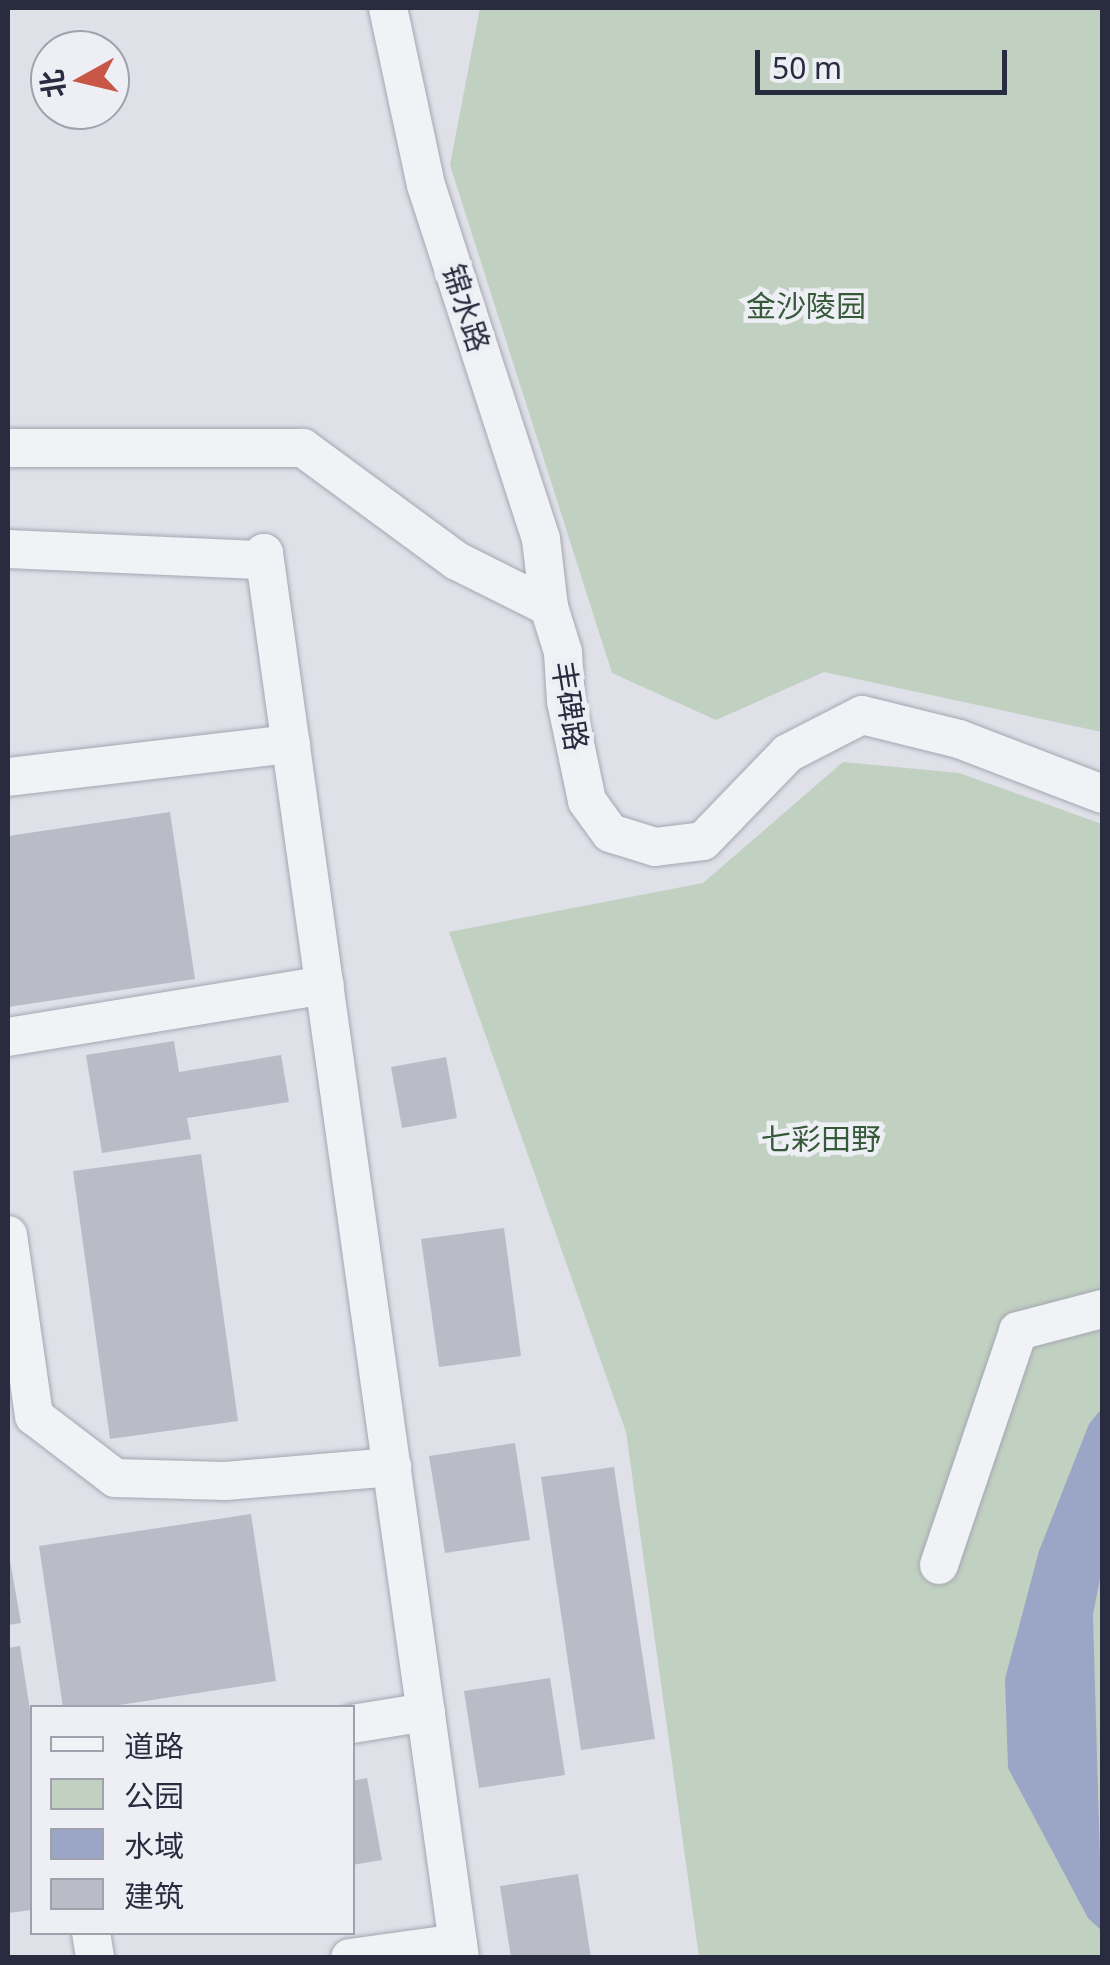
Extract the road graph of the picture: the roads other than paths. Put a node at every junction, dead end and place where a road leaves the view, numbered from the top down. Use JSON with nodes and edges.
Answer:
{"nodes":[{"id":1,"x":388,"y":8,"type":"edge"},
{"id":2,"x":8,"y":448,"type":"edge"},
{"id":3,"x":8,"y":548,"type":"edge"},
{"id":4,"x":549,"y":607,"type":"junction"},
{"id":5,"x":291,"y":744,"type":"junction"},
{"id":6,"x":8,"y":777,"type":"edge"},
{"id":7,"x":1102,"y":794,"type":"edge"},
{"id":8,"x":325,"y":985,"type":"junction"},
{"id":9,"x":8,"y":1036,"type":"edge"},
{"id":10,"x":8,"y":1235,"type":"edge"},
{"id":11,"x":1102,"y":1309,"type":"edge"},
{"id":12,"x":392,"y":1466,"type":"junction"},
{"id":13,"x":940,"y":1565,"type":"dead end"},
{"id":14,"x":426,"y":1712,"type":"junction"},
{"id":15,"x":355,"y":1724,"type":"edge"},
{"id":16,"x":459,"y":1950,"type":"edge"},
{"id":17,"x":350,"y":1958,"type":"edge"}],
"edges":[{"from":1,"to":4,"type":"street","name":"锦水路"},
{"from":2,"to":4,"type":"street"},
{"from":3,"to":5,"type":"street"},
{"from":4,"to":7,"type":"street","name":"丰碑路"},
{"from":5,"to":6,"type":"street"},
{"from":5,"to":8,"type":"street"},
{"from":8,"to":9,"type":"street"},
{"from":8,"to":12,"type":"street"},
{"from":10,"to":12,"type":"street"},
{"from":11,"to":13,"type":"street"},
{"from":12,"to":14,"type":"street"},
{"from":14,"to":15,"type":"street"},
{"from":14,"to":16,"type":"street"},
{"from":16,"to":17,"type":"street"}]}
